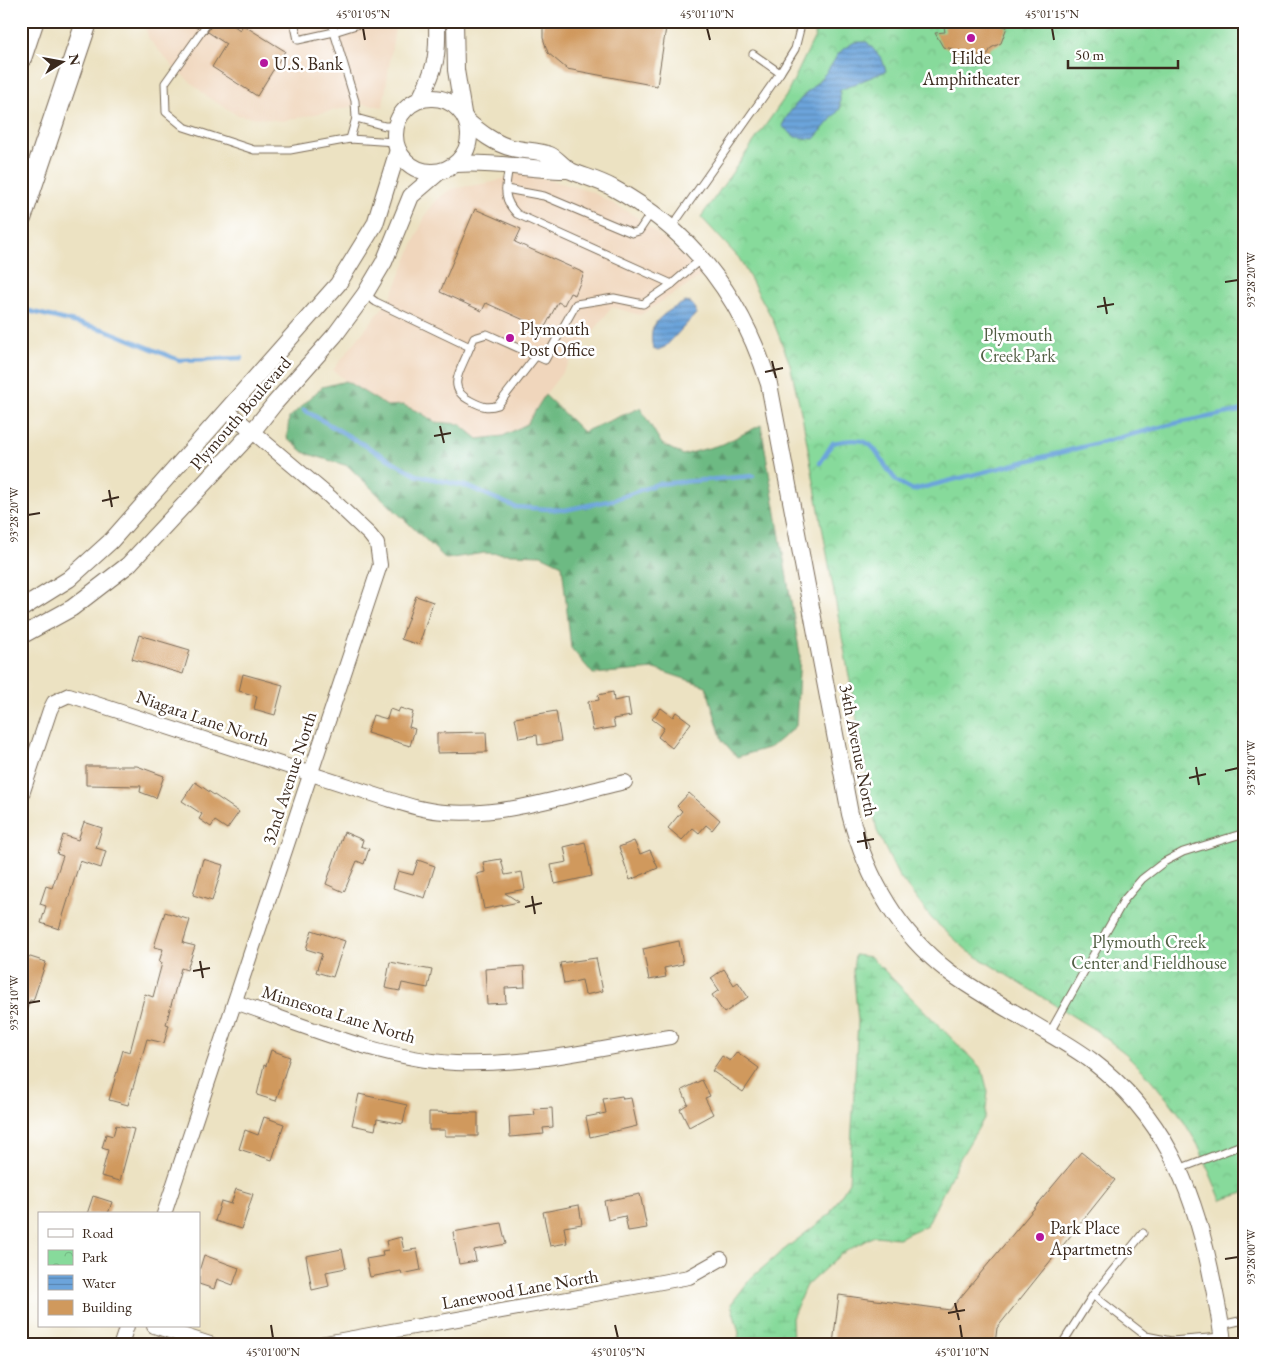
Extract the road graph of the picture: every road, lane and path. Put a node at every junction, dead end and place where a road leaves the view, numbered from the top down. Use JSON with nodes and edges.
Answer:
{"nodes":[{"id":1,"x":33,"y":21,"type":"edge"},
{"id":2,"x":87,"y":21,"type":"edge"},
{"id":3,"x":209,"y":21,"type":"edge"},
{"id":4,"x":294,"y":21,"type":"edge"},
{"id":5,"x":332,"y":21,"type":"edge"},
{"id":6,"x":369,"y":21,"type":"edge"},
{"id":7,"x":437,"y":21,"type":"edge"},
{"id":8,"x":455,"y":21,"type":"edge"},
{"id":9,"x":802,"y":21,"type":"edge"},
{"id":10,"x":334,"y":32,"type":"junction"},
{"id":11,"x":753,"y":54,"type":"dead end"},
{"id":12,"x":21,"y":57,"type":"edge"},
{"id":13,"x":780,"y":73,"type":"junction"},
{"id":14,"x":420,"y":99,"type":"junction"},
{"id":15,"x":465,"y":117,"type":"junction"},
{"id":16,"x":356,"y":118,"type":"junction"},
{"id":17,"x":350,"y":139,"type":"junction"},
{"id":18,"x":396,"y":139,"type":"junction"},
{"id":19,"x":456,"y":164,"type":"junction"},
{"id":20,"x":509,"y":164,"type":"junction"},
{"id":21,"x":569,"y":170,"type":"junction"},
{"id":22,"x":438,"y":172,"type":"junction"},
{"id":23,"x":506,"y":189,"type":"junction"},
{"id":24,"x":651,"y":213,"type":"junction"},
{"id":25,"x":21,"y":216,"type":"edge"},
{"id":26,"x":670,"y":229,"type":"junction"},
{"id":27,"x":702,"y":258,"type":"junction"},
{"id":28,"x":672,"y":284,"type":"junction"},
{"id":29,"x":365,"y":294,"type":"junction"},
{"id":30,"x":470,"y":347,"type":"junction"},
{"id":31,"x":536,"y":356,"type":"junction"},
{"id":32,"x":228,"y":412,"type":"junction"},
{"id":33,"x":252,"y":432,"type":"junction"},
{"id":34,"x":21,"y":609,"type":"edge"},
{"id":35,"x":21,"y":636,"type":"edge"},
{"id":36,"x":310,"y":774,"type":"junction"},
{"id":37,"x":625,"y":782,"type":"dead end"},
{"id":38,"x":21,"y":797,"type":"edge"},
{"id":39,"x":1244,"y":835,"type":"edge"},
{"id":40,"x":236,"y":1002,"type":"junction"},
{"id":41,"x":1049,"y":1034,"type":"junction"},
{"id":42,"x":670,"y":1037,"type":"dead end"},
{"id":43,"x":1244,"y":1144,"type":"edge"},
{"id":44,"x":1179,"y":1169,"type":"junction"},
{"id":45,"x":165,"y":1212,"type":"edge"},
{"id":46,"x":1143,"y":1233,"type":"dead end"},
{"id":47,"x":721,"y":1258,"type":"dead end"},
{"id":48,"x":1093,"y":1295,"type":"junction"},
{"id":49,"x":1244,"y":1320,"type":"edge"},
{"id":50,"x":126,"y":1328,"type":"edge"},
{"id":51,"x":160,"y":1328,"type":"edge"},
{"id":52,"x":1222,"y":1335,"type":"edge"},
{"id":53,"x":121,"y":1344,"type":"edge"},
{"id":54,"x":210,"y":1344,"type":"edge"},
{"id":55,"x":320,"y":1344,"type":"edge"},
{"id":56,"x":1062,"y":1344,"type":"edge"}],
"edges":[{"from":1,"to":12,"type":"main road"},
{"from":2,"to":25,"type":"main road"},
{"from":3,"to":17,"type":"lane"},
{"from":4,"to":10,"type":"lane"},
{"from":5,"to":10,"type":"lane"},
{"from":6,"to":10,"type":"lane"},
{"from":7,"to":14,"type":"street"},
{"from":8,"to":15,"type":"street"},
{"from":9,"to":13,"type":"lane"},
{"from":10,"to":16,"type":"lane"},
{"from":11,"to":13,"type":"lane"},
{"from":13,"to":26,"type":"lane"},
{"from":14,"to":15,"type":"street"},
{"from":14,"to":18,"type":"street"},
{"from":15,"to":19,"type":"street"},
{"from":15,"to":21,"type":"street","name":"34th Avenue North"},
{"from":16,"to":17,"type":"lane"},
{"from":16,"to":18,"type":"lane"},
{"from":17,"to":18,"type":"lane"},
{"from":18,"to":22,"type":"street"},
{"from":18,"to":32,"type":"street","name":"Plymouth Boulevard"},
{"from":19,"to":20,"type":"street","name":"34th Avenue North"},
{"from":19,"to":22,"type":"street"},
{"from":20,"to":21,"type":"street","name":"34th Avenue North"},
{"from":20,"to":23,"type":"lane"},
{"from":21,"to":24,"type":"street","name":"34th Avenue North"},
{"from":22,"to":29,"type":"street","name":"Plymouth Boulevard"},
{"from":23,"to":24,"type":"lane"},
{"from":23,"to":28,"type":"lane"},
{"from":24,"to":26,"type":"street","name":"34th Avenue North"},
{"from":26,"to":27,"type":"street","name":"34th Avenue North"},
{"from":27,"to":28,"type":"lane"},
{"from":27,"to":41,"type":"street","name":"34th Avenue North"},
{"from":28,"to":31,"type":"lane"},
{"from":29,"to":30,"type":"lane"},
{"from":29,"to":33,"type":"street","name":"Plymouth Boulevard"},
{"from":30,"to":31,"type":"lane"},
{"from":30,"to":31,"type":"lane"},
{"from":32,"to":33,"type":"street","name":"32nd Avenue North"},
{"from":32,"to":34,"type":"street","name":"Plymouth Boulevard"},
{"from":33,"to":35,"type":"street","name":"Plymouth Boulevard"},
{"from":33,"to":36,"type":"street","name":"32nd Avenue North"},
{"from":36,"to":37,"type":"street","name":"Niagara Lane North"},
{"from":36,"to":38,"type":"street","name":"Niagara Lane North"},
{"from":36,"to":40,"type":"street","name":"32nd Avenue North"},
{"from":39,"to":41,"type":"lane"},
{"from":40,"to":42,"type":"street","name":"Minnesota Lane North"},
{"from":40,"to":45,"type":"street","name":"32nd Avenue North"},
{"from":41,"to":44,"type":"street","name":"34th Avenue North"},
{"from":43,"to":44,"type":"lane"},
{"from":44,"to":52,"type":"street","name":"34th Avenue North"},
{"from":46,"to":48,"type":"lane"},
{"from":47,"to":55,"type":"street","name":"Lanewood Lane North"},
{"from":48,"to":52,"type":"lane"},
{"from":48,"to":56,"type":"lane"},
{"from":49,"to":52,"type":"lane"},
{"from":50,"to":53,"type":"street"},
{"from":51,"to":54,"type":"street"}]}
